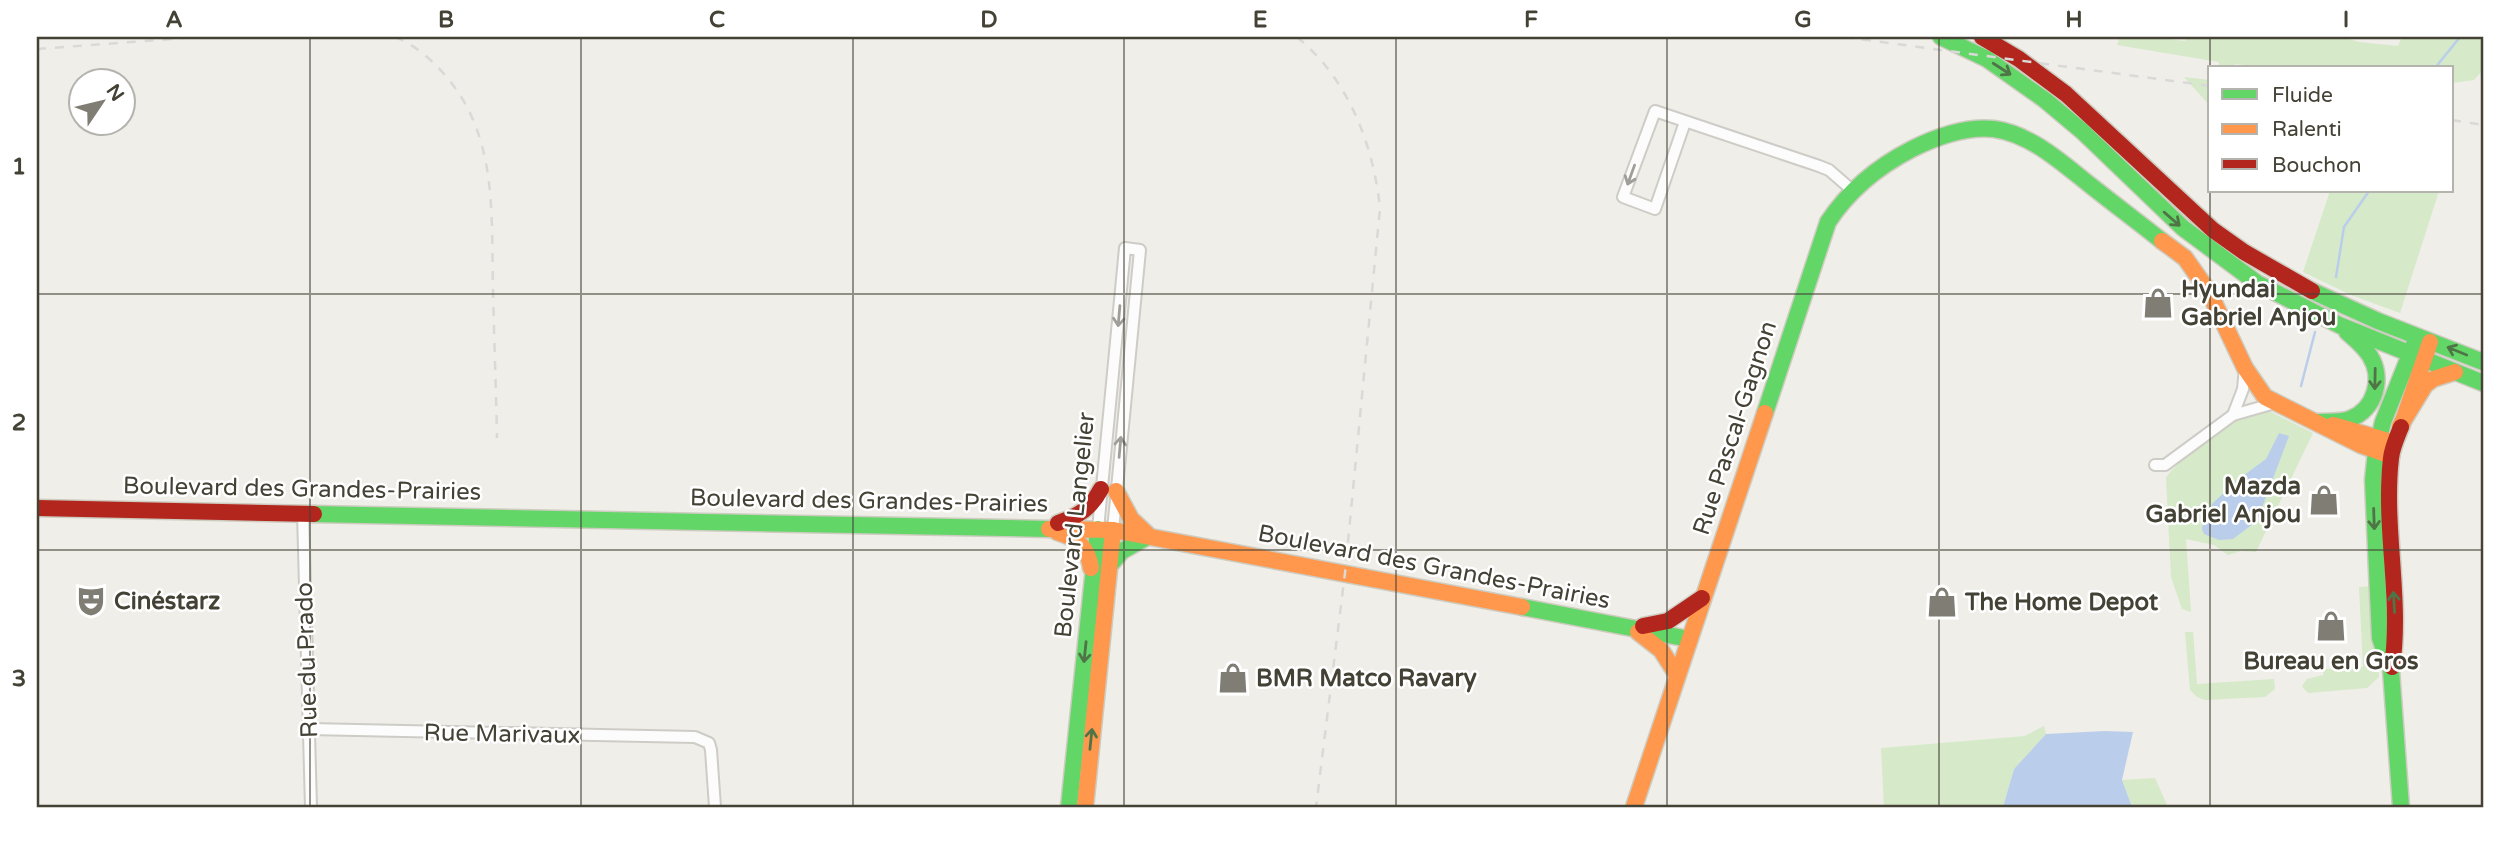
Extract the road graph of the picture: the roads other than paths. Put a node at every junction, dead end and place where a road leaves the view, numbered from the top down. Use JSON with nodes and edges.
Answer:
{"nodes":[{"id":1,"x":1941,"y":37,"type":"edge"},
{"id":2,"x":1982,"y":37,"type":"edge"},
{"id":3,"x":1685,"y":122,"type":"junction"},
{"id":4,"x":1852,"y":190,"type":"junction"},
{"id":5,"x":2339,"y":325,"type":"junction"},
{"id":6,"x":2423,"y":339,"type":"junction"},
{"id":7,"x":2416,"y":357,"type":"junction"},
{"id":8,"x":2483,"y":362,"type":"edge"},
{"id":9,"x":2245,"y":368,"type":"junction"},
{"id":10,"x":2455,"y":372,"type":"junction"},
{"id":11,"x":2483,"y":383,"type":"edge"},
{"id":12,"x":2274,"y":403,"type":"junction"},
{"id":13,"x":2233,"y":415,"type":"junction"},
{"id":14,"x":2317,"y":422,"type":"junction"},
{"id":15,"x":2400,"y":426,"type":"junction"},
{"id":16,"x":2385,"y":447,"type":"junction"},
{"id":17,"x":2155,"y":465,"type":"dead end"},
{"id":18,"x":1108,"y":490,"type":"junction"},
{"id":19,"x":37,"y":508,"type":"edge"},
{"id":20,"x":303,"y":513,"type":"junction"},
{"id":21,"x":1038,"y":527,"type":"junction"},
{"id":22,"x":1105,"y":529,"type":"junction"},
{"id":23,"x":1149,"y":536,"type":"junction"},
{"id":24,"x":1109,"y":567,"type":"junction"},
{"id":25,"x":1092,"y":584,"type":"junction"},
{"id":26,"x":1702,"y":598,"type":"junction"},
{"id":27,"x":1630,"y":627,"type":"junction"},
{"id":28,"x":1689,"y":639,"type":"junction"},
{"id":29,"x":1678,"y":675,"type":"junction"},
{"id":30,"x":309,"y":730,"type":"junction"},
{"id":31,"x":311,"y":807,"type":"edge"},
{"id":32,"x":715,"y":807,"type":"edge"},
{"id":33,"x":1069,"y":807,"type":"edge"},
{"id":34,"x":1084,"y":807,"type":"edge"},
{"id":35,"x":1634,"y":807,"type":"edge"},
{"id":36,"x":2401,"y":807,"type":"edge"}],
"edges":[{"from":1,"to":5,"type":"main road","one_way":true},
{"from":2,"to":6,"type":"main road"},
{"from":3,"to":3,"type":"street","one_way":true},
{"from":3,"to":4,"type":"street"},
{"from":4,"to":9,"type":"main road","name":"Rue Pascal-Gagnon"},
{"from":4,"to":26,"type":"main road","name":"Rue Pascal-Gagnon"},
{"from":5,"to":7,"type":"main road"},
{"from":5,"to":14,"type":"main road","one_way":true},
{"from":6,"to":7,"type":"main road"},
{"from":8,"to":6,"type":"main road","one_way":true},
{"from":7,"to":10,"type":"main road"},
{"from":7,"to":15,"type":"main road"},
{"from":7,"to":16,"type":"main road"},
{"from":9,"to":12,"type":"main road","name":"Rue Pascal-Gagnon"},
{"from":9,"to":13,"type":"street"},
{"from":10,"to":11,"type":"main road"},
{"from":10,"to":15,"type":"main road"},
{"from":12,"to":13,"type":"street"},
{"from":12,"to":14,"type":"main road"},
{"from":13,"to":17,"type":"street"},
{"from":14,"to":16,"type":"main road"},
{"from":15,"to":16,"type":"main road"},
{"from":16,"to":36,"type":"main road"},
{"from":18,"to":18,"type":"street","name":"Boulevard Langelier","one_way":true},
{"from":18,"to":21,"type":"main road"},
{"from":18,"to":22,"type":"street","name":"Boulevard Langelier"},
{"from":18,"to":23,"type":"main road"},
{"from":19,"to":20,"type":"main road","name":"Boulevard des Grandes-Prairies"},
{"from":20,"to":21,"type":"main road","name":"Boulevard des Grandes-Prairies"},
{"from":20,"to":30,"type":"street","name":"Rue du Prado"},
{"from":21,"to":22,"type":"main road","name":"Boulevard des Grandes-Prairies"},
{"from":21,"to":25,"type":"main road"},
{"from":22,"to":23,"type":"main road","name":"Boulevard des Grandes-Prairies"},
{"from":22,"to":24,"type":"main road","name":"Boulevard Langelier"},
{"from":22,"to":25,"type":"main road","name":"Boulevard Langelier"},
{"from":23,"to":24,"type":"main road"},
{"from":23,"to":27,"type":"main road","name":"Boulevard des Grandes-Prairies"},
{"from":34,"to":24,"type":"main road","name":"Boulevard Langelier","one_way":true},
{"from":25,"to":33,"type":"main road","name":"Boulevard Langelier","one_way":true},
{"from":26,"to":27,"type":"main road"},
{"from":26,"to":28,"type":"main road","name":"Rue Pascal-Gagnon"},
{"from":27,"to":28,"type":"main road","name":"Boulevard des Grandes-Prairies"},
{"from":27,"to":29,"type":"main road"},
{"from":28,"to":29,"type":"main road","name":"Rue Pascal-Gagnon"},
{"from":29,"to":35,"type":"main road","name":"Rue Pascal-Gagnon"},
{"from":30,"to":31,"type":"street","name":"Rue du Prado"},
{"from":30,"to":32,"type":"street","name":"Rue Marivaux"}]}
